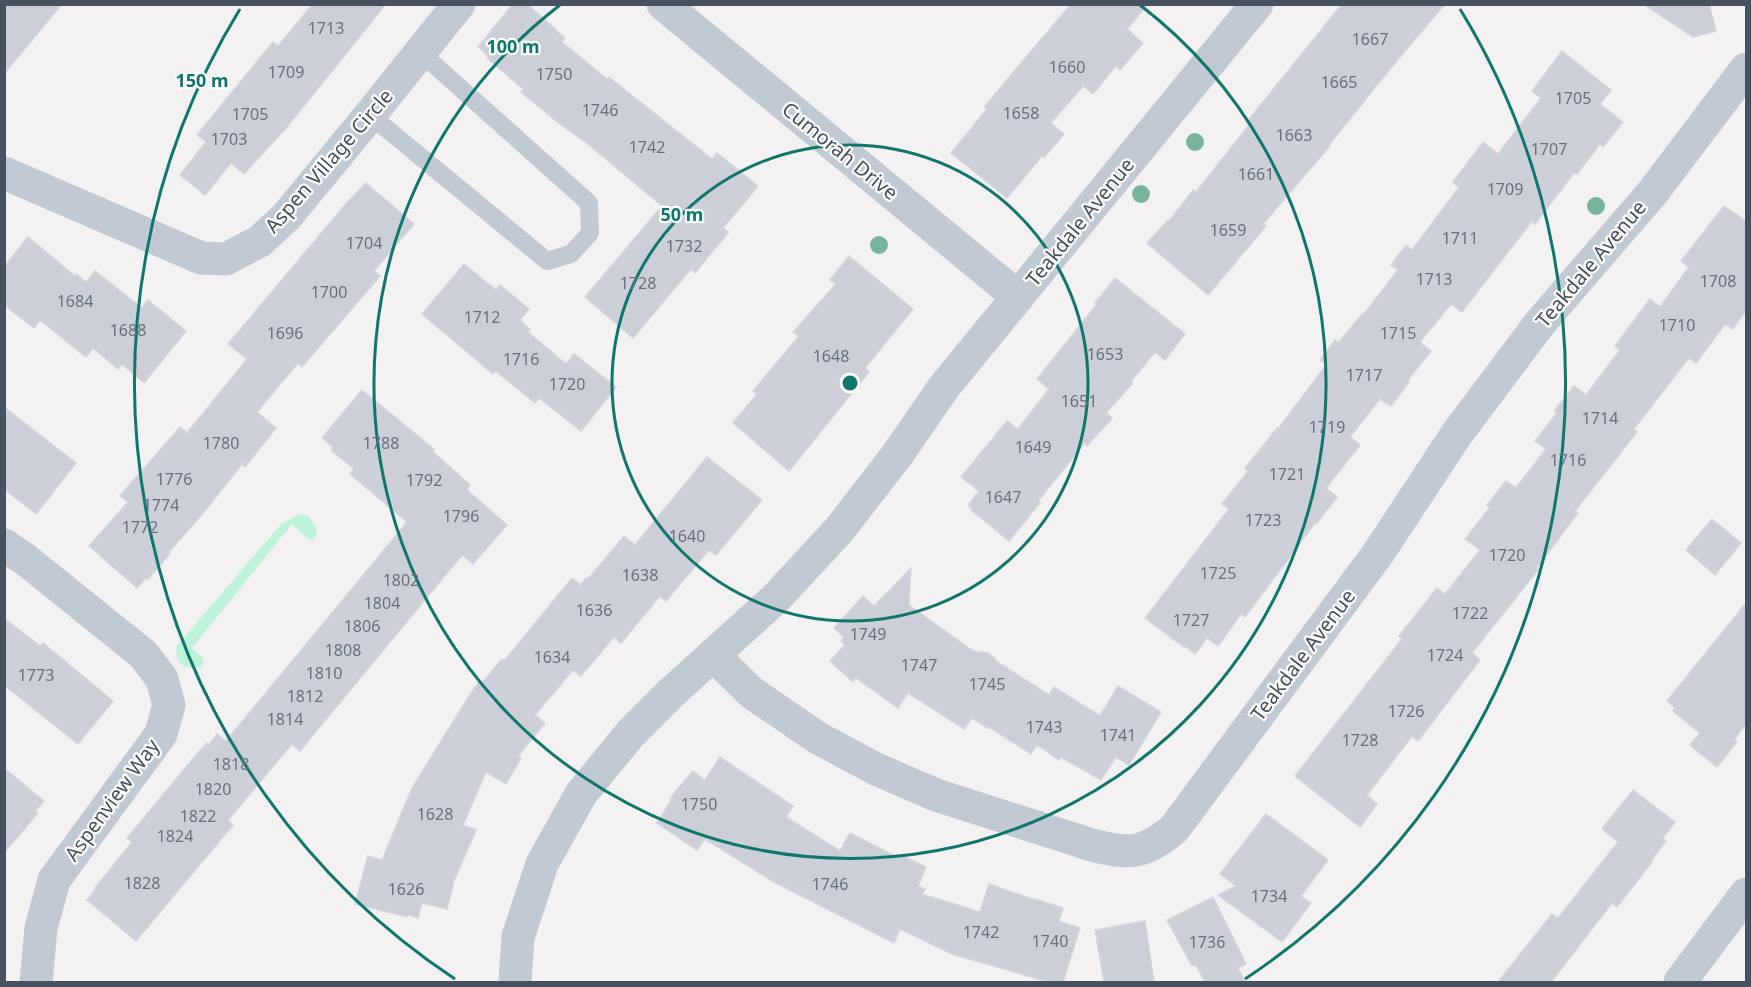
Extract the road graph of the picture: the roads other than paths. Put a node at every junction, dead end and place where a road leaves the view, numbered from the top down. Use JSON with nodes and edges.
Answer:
{"nodes":[{"id":1,"x":459,"y":4,"type":"edge"},
{"id":2,"x":663,"y":4,"type":"edge"},
{"id":3,"x":1257,"y":4,"type":"edge"},
{"id":4,"x":420,"y":52,"type":"junction"},
{"id":5,"x":1746,"y":69,"type":"edge"},
{"id":6,"x":370,"y":115,"type":"junction"},
{"id":7,"x":4,"y":173,"type":"edge"},
{"id":8,"x":1018,"y":297,"type":"junction"},
{"id":9,"x":4,"y":545,"type":"edge"},
{"id":10,"x":713,"y":656,"type":"junction"},
{"id":11,"x":1746,"y":894,"type":"edge"},
{"id":12,"x":36,"y":982,"type":"edge"},
{"id":13,"x":515,"y":982,"type":"edge"},
{"id":14,"x":1680,"y":982,"type":"edge"}],
"edges":[{"from":1,"to":4,"type":"street","name":"Aspen Village Circle"},
{"from":2,"to":8,"type":"street","name":"Cumorah Drive"},
{"from":3,"to":8,"type":"street","name":"Teakdale Avenue"},
{"from":4,"to":6,"type":"street","name":"Aspen Village Circle"},
{"from":4,"to":6,"type":"lane"},
{"from":5,"to":10,"type":"street","name":"Teakdale Avenue"},
{"from":6,"to":7,"type":"street","name":"Aspen Village Circle"},
{"from":8,"to":10,"type":"street","name":"Teakdale Avenue"},
{"from":9,"to":12,"type":"street","name":"Aspenview Way"},
{"from":10,"to":13,"type":"street","name":"Teakdale Avenue"},
{"from":11,"to":14,"type":"street"}]}
